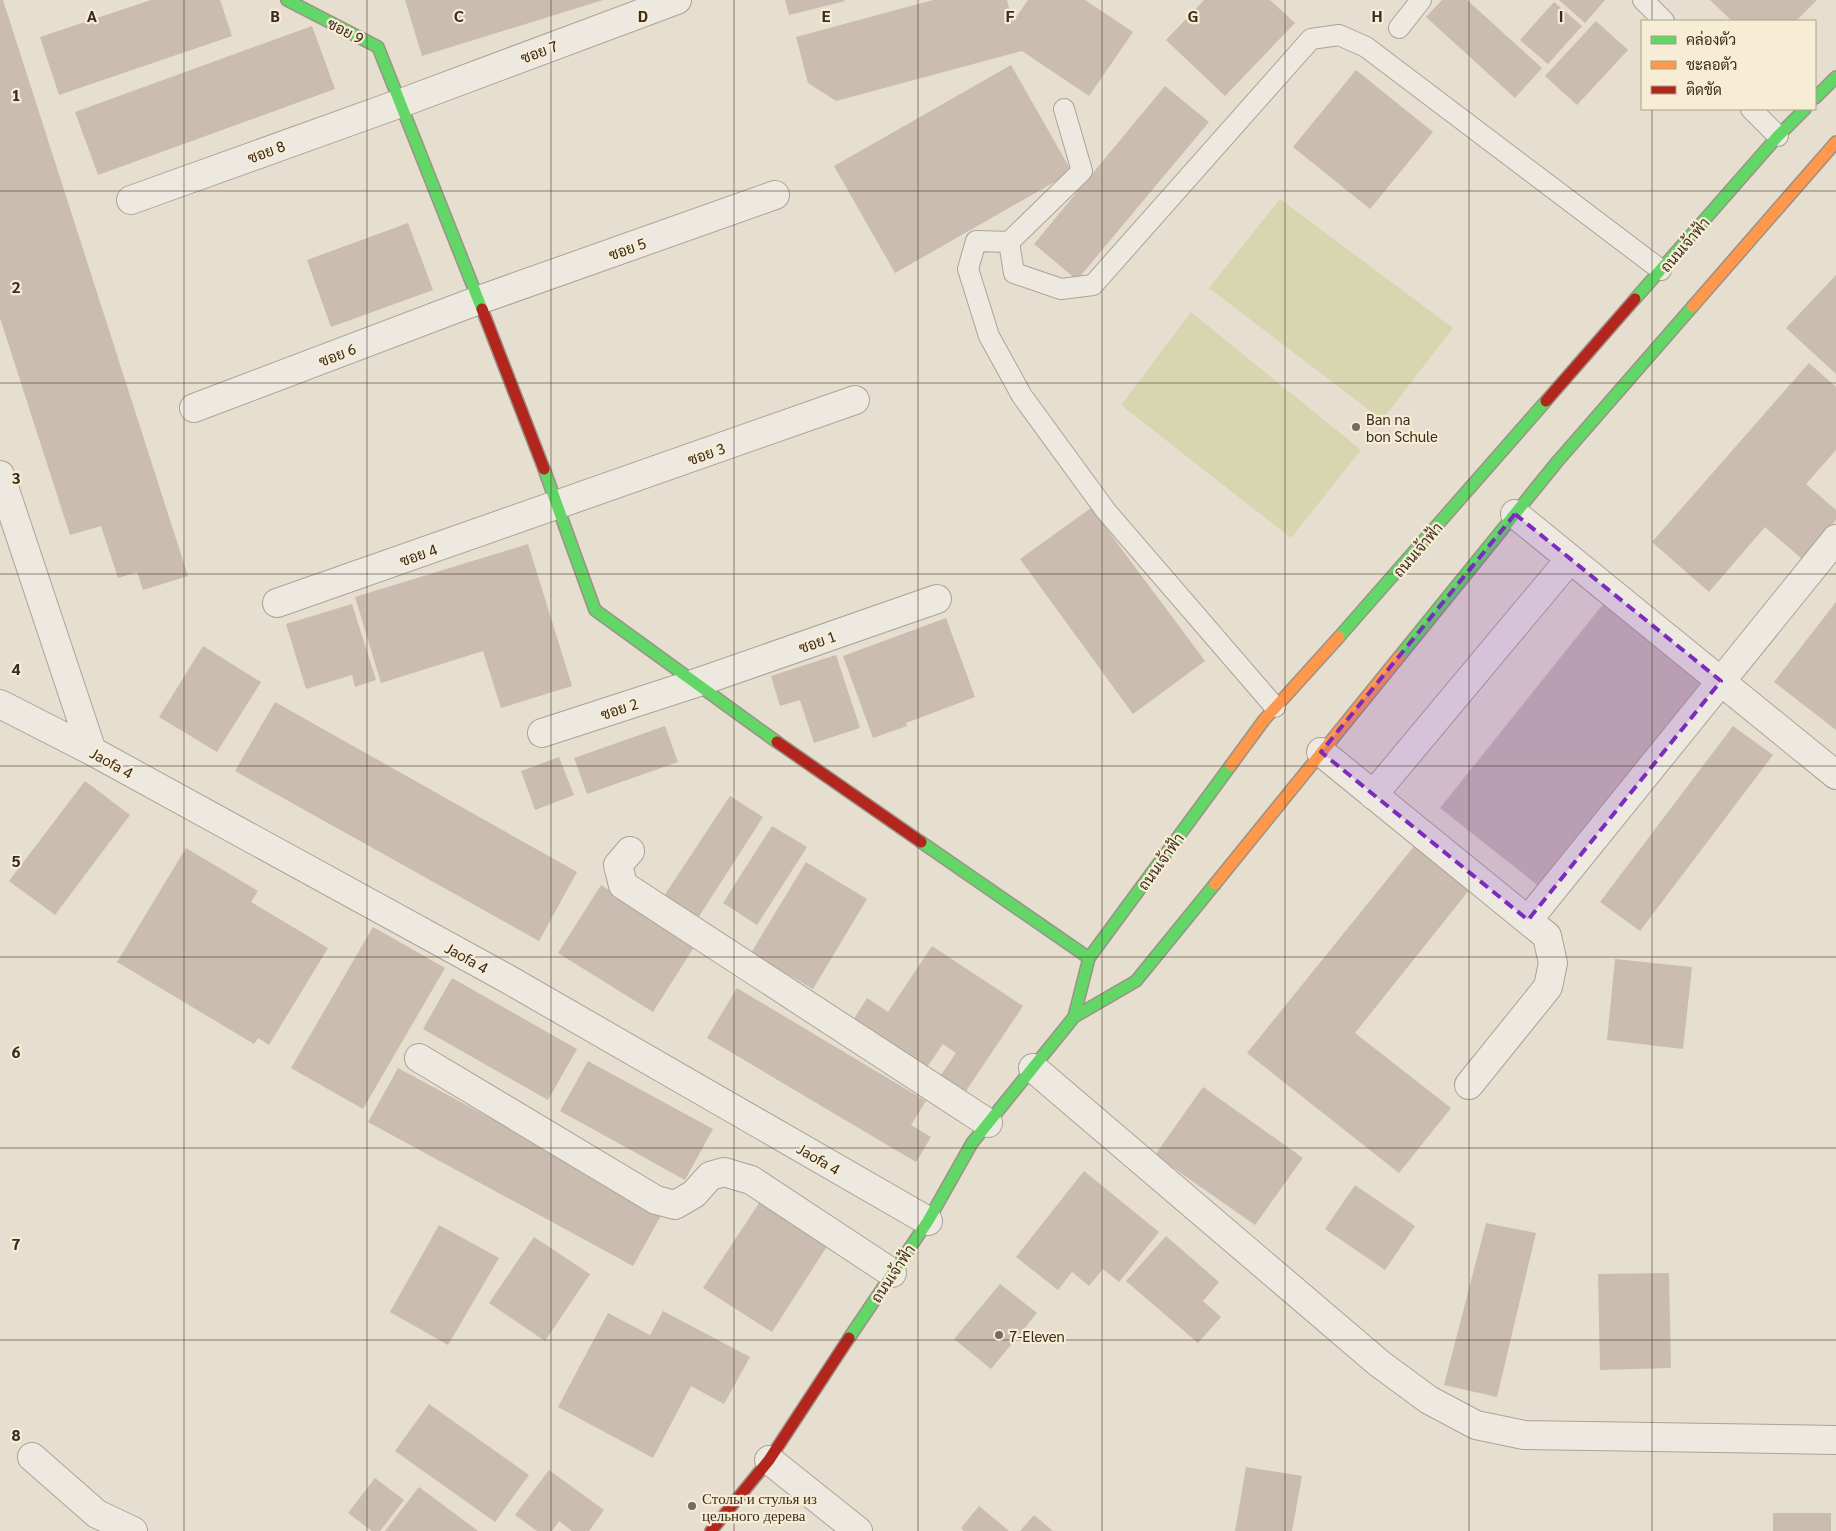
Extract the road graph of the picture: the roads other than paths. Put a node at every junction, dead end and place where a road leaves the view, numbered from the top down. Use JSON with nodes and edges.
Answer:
{"nodes":[{"id":1,"x":287,"y":0,"type":"edge"},
{"id":2,"x":677,"y":0,"type":"edge"},
{"id":3,"x":1421,"y":0,"type":"edge"},
{"id":4,"x":1643,"y":0,"type":"edge"},
{"id":5,"x":1663,"y":20,"type":"edge"},
{"id":6,"x":1399,"y":28,"type":"dead end"},
{"id":7,"x":1836,"y":77,"type":"edge"},
{"id":8,"x":1816,"y":97,"type":"edge"},
{"id":9,"x":401,"y":103,"type":"junction"},
{"id":10,"x":1064,"y":109,"type":"dead end"},
{"id":11,"x":1751,"y":110,"type":"edge"},
{"id":12,"x":1804,"y":110,"type":"edge"},
{"id":13,"x":1778,"y":136,"type":"junction"},
{"id":14,"x":1836,"y":142,"type":"edge"},
{"id":15,"x":775,"y":195,"type":"dead end"},
{"id":16,"x":131,"y":200,"type":"dead end"},
{"id":17,"x":1009,"y":242,"type":"junction"},
{"id":18,"x":1661,"y":270,"type":"junction"},
{"id":19,"x":479,"y":300,"type":"junction"},
{"id":20,"x":855,"y":400,"type":"dead end"},
{"id":21,"x":194,"y":408,"type":"dead end"},
{"id":22,"x":0,"y":475,"type":"edge"},
{"id":23,"x":558,"y":505,"type":"junction"},
{"id":24,"x":1515,"y":514,"type":"junction"},
{"id":25,"x":1836,"y":539,"type":"edge"},
{"id":26,"x":1570,"y":559,"type":"junction"},
{"id":27,"x":937,"y":599,"type":"dead end"},
{"id":28,"x":278,"y":603,"type":"dead end"},
{"id":29,"x":1721,"y":681,"type":"junction"},
{"id":30,"x":696,"y":683,"type":"junction"},
{"id":31,"x":0,"y":704,"type":"edge"},
{"id":32,"x":1275,"y":707,"type":"junction"},
{"id":33,"x":542,"y":733,"type":"dead end"},
{"id":34,"x":92,"y":751,"type":"junction"},
{"id":35,"x":1321,"y":752,"type":"junction"},
{"id":36,"x":1836,"y":775,"type":"edge"},
{"id":37,"x":1373,"y":795,"type":"junction"},
{"id":38,"x":630,"y":851,"type":"dead end"},
{"id":39,"x":1528,"y":920,"type":"junction"},
{"id":40,"x":1088,"y":958,"type":"junction"},
{"id":41,"x":1074,"y":1017,"type":"junction"},
{"id":42,"x":419,"y":1058,"type":"dead end"},
{"id":43,"x":1032,"y":1068,"type":"junction"},
{"id":44,"x":1469,"y":1085,"type":"dead end"},
{"id":45,"x":988,"y":1123,"type":"junction"},
{"id":46,"x":928,"y":1221,"type":"junction"},
{"id":47,"x":892,"y":1273,"type":"junction"},
{"id":48,"x":1836,"y":1440,"type":"edge"},
{"id":49,"x":32,"y":1457,"type":"dead end"},
{"id":50,"x":769,"y":1460,"type":"junction"},
{"id":51,"x":133,"y":1531,"type":"edge"},
{"id":52,"x":711,"y":1531,"type":"edge"},
{"id":53,"x":858,"y":1531,"type":"edge"}],
"edges":[{"from":1,"to":9,"type":"main road","name":"ซอย 9"},
{"from":2,"to":9,"type":"street","name":"ซอย 7"},
{"from":3,"to":6,"type":"lane"},
{"from":4,"to":5,"type":"lane"},
{"from":7,"to":8,"type":"main road"},
{"from":9,"to":16,"type":"street","name":"ซอย 8"},
{"from":9,"to":19,"type":"main road"},
{"from":10,"to":17,"type":"lane"},
{"from":11,"to":13,"type":"lane"},
{"from":12,"to":13,"type":"main road","name":"ถนนเจ้าฟ้า"},
{"from":13,"to":18,"type":"main road","name":"ถนนเจ้าฟ้า"},
{"from":14,"to":24,"type":"main road","name":"ถนนเจ้าฟ้า"},
{"from":15,"to":19,"type":"street","name":"ซอย 5"},
{"from":17,"to":18,"type":"lane"},
{"from":17,"to":32,"type":"lane"},
{"from":18,"to":32,"type":"main road","name":"ถนนเจ้าฟ้า"},
{"from":19,"to":21,"type":"street","name":"ซอย 6"},
{"from":19,"to":23,"type":"main road"},
{"from":20,"to":23,"type":"street","name":"ซอย 3"},
{"from":22,"to":34,"type":"street"},
{"from":23,"to":28,"type":"street","name":"ซอย 4"},
{"from":23,"to":30,"type":"main road"},
{"from":24,"to":26,"type":"street"},
{"from":24,"to":35,"type":"main road","name":"ถนนเจ้าฟ้า"},
{"from":25,"to":29,"type":"street"},
{"from":26,"to":29,"type":"street"},
{"from":26,"to":37,"type":"street"},
{"from":27,"to":30,"type":"street","name":"ซอย 1"},
{"from":29,"to":36,"type":"street"},
{"from":29,"to":39,"type":"street"},
{"from":30,"to":33,"type":"street","name":"ซอย 2"},
{"from":30,"to":40,"type":"main road"},
{"from":31,"to":34,"type":"street","name":"Jaofa 4"},
{"from":32,"to":40,"type":"main road","name":"ถนนเจ้าฟ้า"},
{"from":34,"to":46,"type":"street","name":"Jaofa 4"},
{"from":35,"to":37,"type":"street"},
{"from":35,"to":41,"type":"main road","name":"ถนนเจ้าฟ้า"},
{"from":37,"to":39,"type":"street"},
{"from":38,"to":45,"type":"street"},
{"from":39,"to":44,"type":"street"},
{"from":40,"to":41,"type":"main road","name":"ถนนเจ้าฟ้า"},
{"from":41,"to":43,"type":"main road","name":"ถนนเจ้าฟ้า"},
{"from":42,"to":47,"type":"street"},
{"from":43,"to":45,"type":"main road","name":"ถนนเจ้าฟ้า"},
{"from":43,"to":48,"type":"street"},
{"from":45,"to":46,"type":"main road","name":"ถนนเจ้าฟ้า"},
{"from":46,"to":47,"type":"main road","name":"ถนนเจ้าฟ้า"},
{"from":47,"to":50,"type":"main road","name":"ถนนเจ้าฟ้า"},
{"from":49,"to":51,"type":"street"},
{"from":50,"to":52,"type":"main road","name":"ถนนเจ้าฟ้า"},
{"from":50,"to":53,"type":"street"}]}
